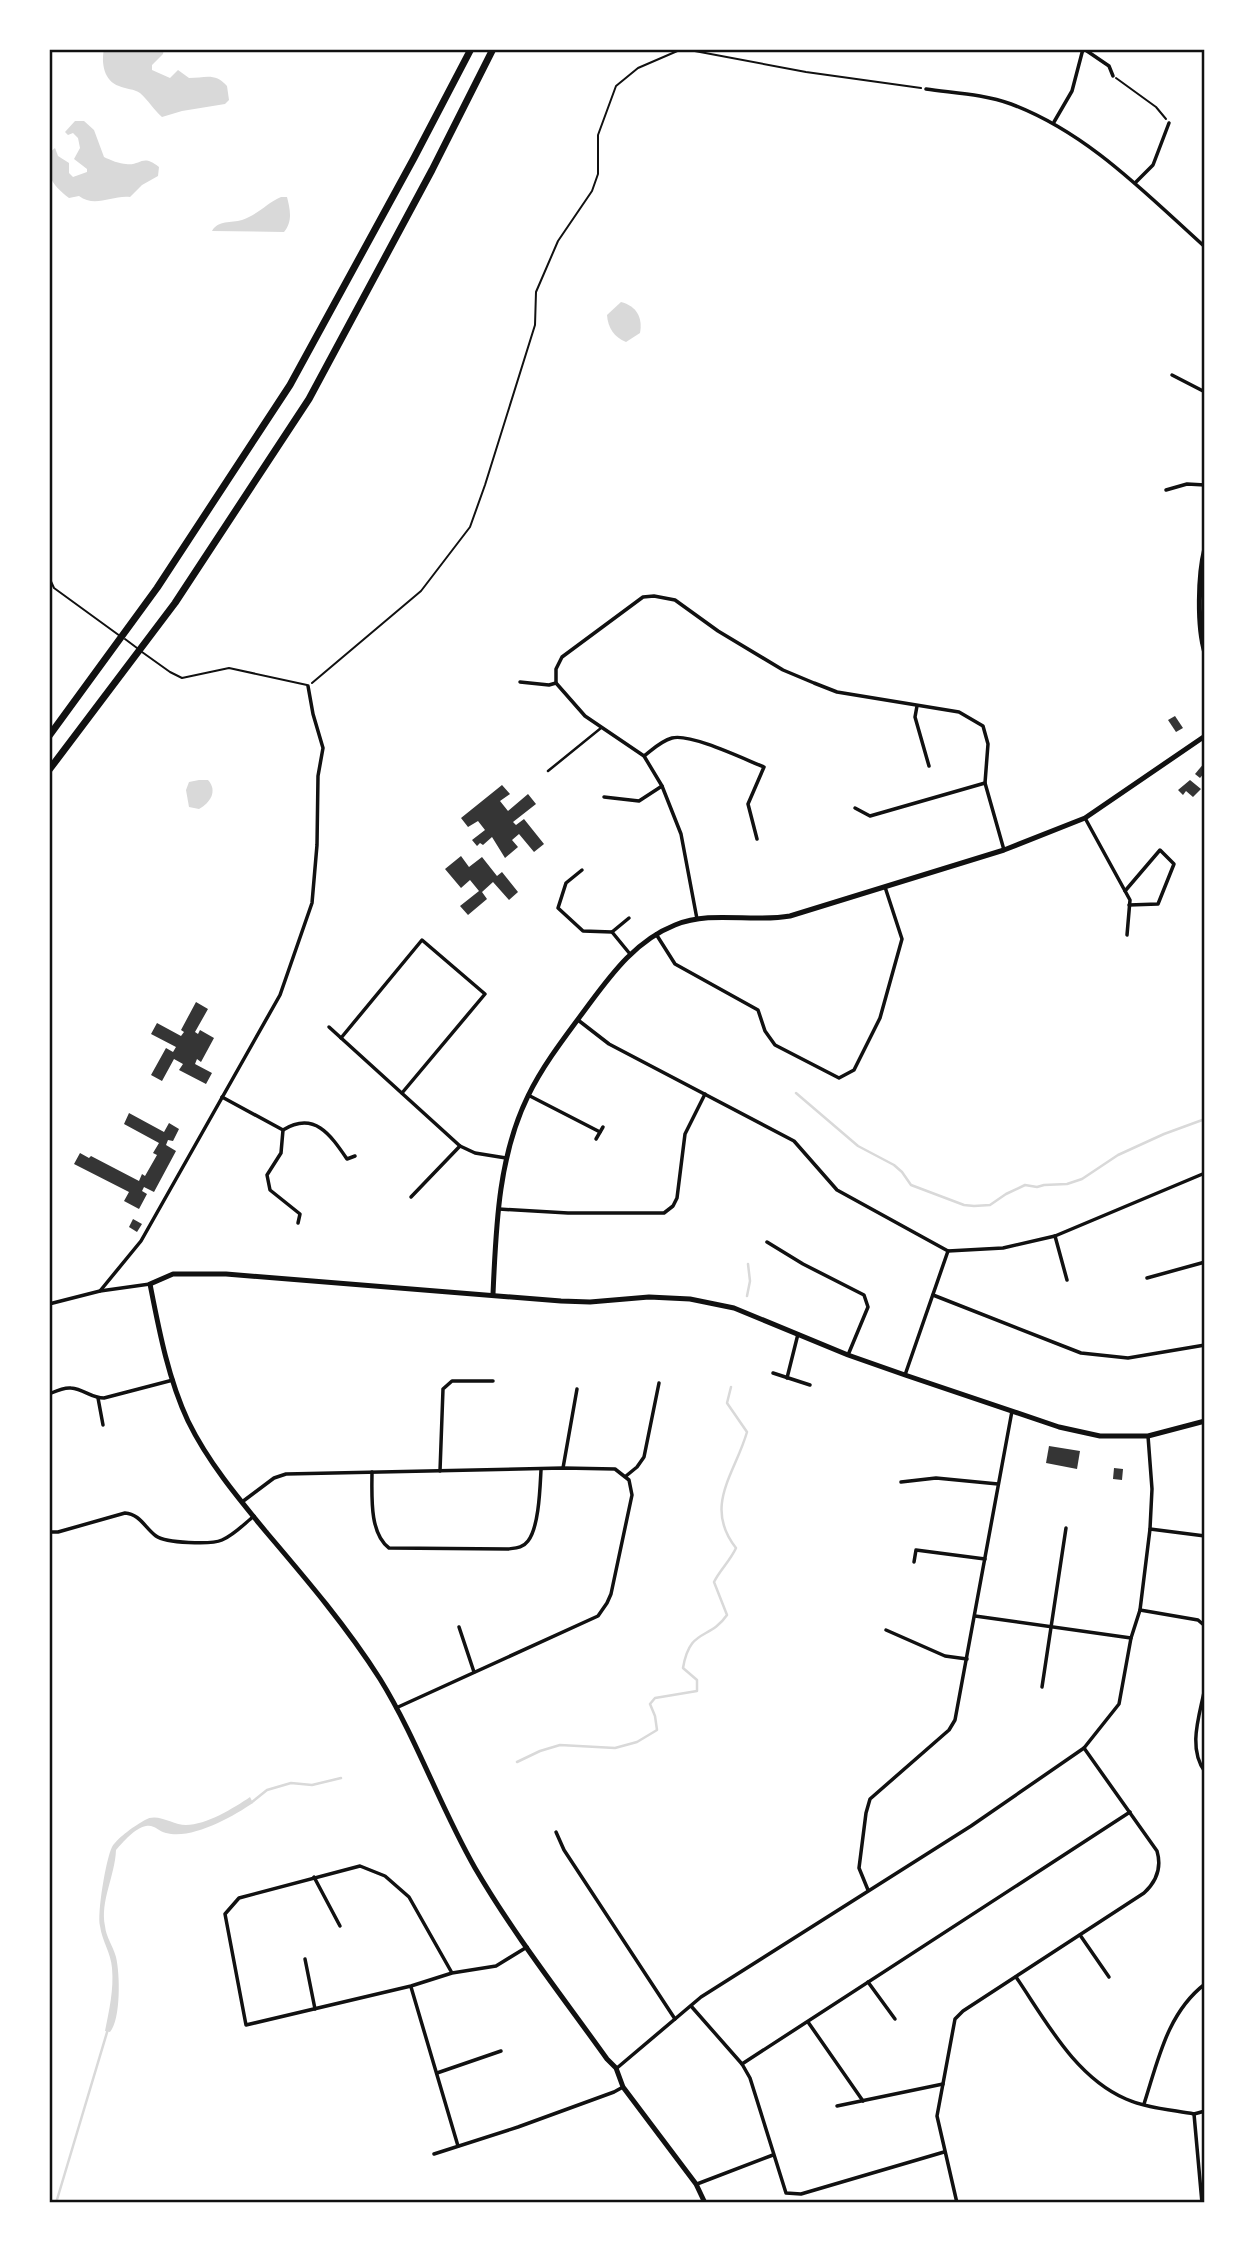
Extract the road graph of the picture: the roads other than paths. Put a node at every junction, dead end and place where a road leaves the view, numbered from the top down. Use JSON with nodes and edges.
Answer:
{"nodes":[{"id":1,"x":470,"y":49,"type":"edge"},
{"id":2,"x":493,"y":49,"type":"edge"},
{"id":3,"x":1083,"y":49,"type":"edge"},
{"id":4,"x":1113,"y":76,"type":"road end"},
{"id":5,"x":926,"y":89,"type":"road end"},
{"id":6,"x":1054,"y":122,"type":"junction"},
{"id":7,"x":1169,"y":123,"type":"road end"},
{"id":8,"x":1135,"y":183,"type":"junction"},
{"id":9,"x":1205,"y":247,"type":"edge"},
{"id":10,"x":1172,"y":376,"type":"dead end"},
{"id":11,"x":1205,"y":392,"type":"edge"},
{"id":12,"x":1205,"y":485,"type":"edge"},
{"id":13,"x":1166,"y":491,"type":"dead end"},
{"id":14,"x":1204,"y":552,"type":"edge"},
{"id":15,"x":49,"y":577,"type":"edge"},
{"id":16,"x":1205,"y":653,"type":"edge"},
{"id":17,"x":520,"y":682,"type":"dead end"},
{"id":18,"x":556,"y":683,"type":"junction"},
{"id":19,"x":308,"y":686,"type":"joint"},
{"id":20,"x":917,"y":706,"type":"junction"},
{"id":21,"x":601,"y":728,"type":"junction"},
{"id":22,"x":49,"y":736,"type":"edge"},
{"id":23,"x":1205,"y":736,"type":"edge"},
{"id":24,"x":644,"y":756,"type":"junction"},
{"id":25,"x":929,"y":766,"type":"dead end"},
{"id":26,"x":49,"y":770,"type":"edge"},
{"id":27,"x":548,"y":771,"type":"dead end"},
{"id":28,"x":985,"y":783,"type":"junction"},
{"id":29,"x":662,"y":786,"type":"junction"},
{"id":30,"x":604,"y":797,"type":"dead end"},
{"id":31,"x":856,"y":808,"type":"dead end"},
{"id":32,"x":1085,"y":818,"type":"junction"},
{"id":33,"x":757,"y":839,"type":"dead end"},
{"id":34,"x":1004,"y":850,"type":"junction"},
{"id":35,"x":582,"y":870,"type":"dead end"},
{"id":36,"x":885,"y":885,"type":"junction"},
{"id":37,"x":1125,"y":891,"type":"junction"},
{"id":38,"x":1129,"y":905,"type":"junction"},
{"id":39,"x":629,"y":918,"type":"dead end"},
{"id":40,"x":697,"y":919,"type":"junction"},
{"id":41,"x":612,"y":932,"type":"junction"},
{"id":42,"x":656,"y":934,"type":"junction"},
{"id":43,"x":1127,"y":935,"type":"dead end"},
{"id":44,"x":630,"y":954,"type":"junction"},
{"id":45,"x":578,"y":1020,"type":"junction"},
{"id":46,"x":329,"y":1027,"type":"dead end"},
{"id":47,"x":341,"y":1038,"type":"junction"},
{"id":48,"x":402,"y":1093,"type":"junction"},
{"id":49,"x":705,"y":1094,"type":"junction"},
{"id":50,"x":528,"y":1095,"type":"junction"},
{"id":51,"x":222,"y":1097,"type":"junction"},
{"id":52,"x":603,"y":1127,"type":"dead end"},
{"id":53,"x":284,"y":1130,"type":"junction"},
{"id":54,"x":600,"y":1132,"type":"junction"},
{"id":55,"x":596,"y":1139,"type":"dead end"},
{"id":56,"x":460,"y":1146,"type":"junction"},
{"id":57,"x":355,"y":1156,"type":"dead end"},
{"id":58,"x":506,"y":1158,"type":"junction"},
{"id":59,"x":1205,"y":1173,"type":"edge"},
{"id":60,"x":417,"y":1192,"type":"junction"},
{"id":61,"x":422,"y":1196,"type":"dead end"},
{"id":62,"x":411,"y":1197,"type":"dead end"},
{"id":63,"x":499,"y":1209,"type":"junction"},
{"id":64,"x":298,"y":1223,"type":"dead end"},
{"id":65,"x":1055,"y":1236,"type":"junction"},
{"id":66,"x":767,"y":1241,"type":"dead end"},
{"id":67,"x":948,"y":1251,"type":"junction"},
{"id":68,"x":1205,"y":1262,"type":"edge"},
{"id":69,"x":1147,"y":1278,"type":"dead end"},
{"id":70,"x":1067,"y":1280,"type":"dead end"},
{"id":71,"x":150,"y":1284,"type":"junction"},
{"id":72,"x":100,"y":1291,"type":"junction"},
{"id":73,"x":493,"y":1294,"type":"junction"},
{"id":74,"x":933,"y":1295,"type":"junction"},
{"id":75,"x":49,"y":1304,"type":"edge"},
{"id":76,"x":798,"y":1334,"type":"junction"},
{"id":77,"x":1205,"y":1345,"type":"edge"},
{"id":78,"x":848,"y":1354,"type":"junction"},
{"id":79,"x":773,"y":1373,"type":"dead end"},
{"id":80,"x":905,"y":1375,"type":"junction"},
{"id":81,"x":787,"y":1378,"type":"junction"},
{"id":82,"x":173,"y":1380,"type":"junction"},
{"id":83,"x":493,"y":1381,"type":"dead end"},
{"id":84,"x":659,"y":1383,"type":"dead end"},
{"id":85,"x":810,"y":1385,"type":"dead end"},
{"id":86,"x":577,"y":1389,"type":"dead end"},
{"id":87,"x":49,"y":1394,"type":"edge"},
{"id":88,"x":98,"y":1398,"type":"junction"},
{"id":89,"x":1012,"y":1412,"type":"junction"},
{"id":90,"x":1205,"y":1421,"type":"edge"},
{"id":91,"x":103,"y":1425,"type":"dead end"},
{"id":92,"x":1148,"y":1436,"type":"junction"},
{"id":93,"x":563,"y":1468,"type":"junction"},
{"id":94,"x":541,"y":1470,"type":"junction"},
{"id":95,"x":372,"y":1471,"type":"junction"},
{"id":96,"x":440,"y":1471,"type":"junction"},
{"id":97,"x":625,"y":1476,"type":"junction"},
{"id":98,"x":901,"y":1482,"type":"dead end"},
{"id":99,"x":998,"y":1484,"type":"junction"},
{"id":100,"x":242,"y":1502,"type":"junction"},
{"id":101,"x":254,"y":1516,"type":"junction"},
{"id":102,"x":1066,"y":1528,"type":"dead end"},
{"id":103,"x":1150,"y":1530,"type":"junction"},
{"id":104,"x":49,"y":1532,"type":"edge"},
{"id":105,"x":1205,"y":1536,"type":"edge"},
{"id":106,"x":985,"y":1559,"type":"junction"},
{"id":107,"x":914,"y":1562,"type":"dead end"},
{"id":108,"x":1140,"y":1611,"type":"junction"},
{"id":109,"x":975,"y":1616,"type":"junction"},
{"id":110,"x":1205,"y":1626,"type":"edge"},
{"id":111,"x":1051,"y":1627,"type":"junction"},
{"id":112,"x":459,"y":1628,"type":"dead end"},
{"id":113,"x":886,"y":1630,"type":"dead end"},
{"id":114,"x":1132,"y":1639,"type":"junction"},
{"id":115,"x":967,"y":1659,"type":"junction"},
{"id":116,"x":474,"y":1672,"type":"junction"},
{"id":117,"x":1042,"y":1687,"type":"dead end"},
{"id":118,"x":1205,"y":1687,"type":"edge"},
{"id":119,"x":396,"y":1708,"type":"junction"},
{"id":120,"x":1084,"y":1748,"type":"junction"},
{"id":121,"x":1204,"y":1771,"type":"edge"},
{"id":122,"x":1129,"y":1812,"type":"junction"},
{"id":123,"x":556,"y":1832,"type":"dead end"},
{"id":124,"x":314,"y":1877,"type":"junction"},
{"id":125,"x":868,"y":1891,"type":"junction"},
{"id":126,"x":340,"y":1926,"type":"dead end"},
{"id":127,"x":1080,"y":1935,"type":"junction"},
{"id":128,"x":527,"y":1947,"type":"junction"},
{"id":129,"x":305,"y":1959,"type":"dead end"},
{"id":130,"x":452,"y":1973,"type":"junction"},
{"id":131,"x":1016,"y":1977,"type":"junction"},
{"id":132,"x":1109,"y":1977,"type":"dead end"},
{"id":133,"x":868,"y":1982,"type":"junction"},
{"id":134,"x":1205,"y":1984,"type":"edge"},
{"id":135,"x":411,"y":1986,"type":"junction"},
{"id":136,"x":691,"y":2006,"type":"junction"},
{"id":137,"x":315,"y":2009,"type":"junction"},
{"id":138,"x":895,"y":2019,"type":"dead end"},
{"id":139,"x":675,"y":2020,"type":"junction"},
{"id":140,"x":807,"y":2022,"type":"junction"},
{"id":141,"x":501,"y":2051,"type":"dead end"},
{"id":142,"x":742,"y":2064,"type":"junction"},
{"id":143,"x":616,"y":2068,"type":"junction"},
{"id":144,"x":437,"y":2073,"type":"junction"},
{"id":145,"x":943,"y":2084,"type":"junction"},
{"id":146,"x":623,"y":2087,"type":"junction"},
{"id":147,"x":863,"y":2101,"type":"junction"},
{"id":148,"x":1144,"y":2104,"type":"junction"},
{"id":149,"x":836,"y":2106,"type":"dead end"},
{"id":150,"x":1205,"y":2111,"type":"edge"},
{"id":151,"x":1194,"y":2114,"type":"junction"},
{"id":152,"x":458,"y":2146,"type":"junction"},
{"id":153,"x":944,"y":2152,"type":"junction"},
{"id":154,"x":434,"y":2154,"type":"dead end"},
{"id":155,"x":773,"y":2155,"type":"junction"},
{"id":156,"x":696,"y":2185,"type":"junction"},
{"id":157,"x":705,"y":2203,"type":"edge"},
{"id":158,"x":957,"y":2203,"type":"edge"},
{"id":159,"x":1202,"y":2203,"type":"edge"}],
"edges":[{"from":1,"to":22,"type":"highway"},
{"from":2,"to":26,"type":"highway"},
{"from":3,"to":4,"type":"street"},
{"from":3,"to":6,"type":"street"},
{"from":5,"to":6,"type":"street"},
{"from":6,"to":8,"type":"street"},
{"from":7,"to":8,"type":"street"},
{"from":8,"to":9,"type":"street"},
{"from":10,"to":11,"type":"street"},
{"from":12,"to":13,"type":"street"},
{"from":14,"to":16,"type":"street"},
{"from":15,"to":19,"type":"lane"},
{"from":17,"to":18,"type":"street"},
{"from":18,"to":20,"type":"street"},
{"from":18,"to":21,"type":"street"},
{"from":19,"to":51,"type":"street"},
{"from":20,"to":25,"type":"street"},
{"from":20,"to":28,"type":"street"},
{"from":21,"to":24,"type":"street"},
{"from":21,"to":27,"type":"street"},
{"from":23,"to":32,"type":"street"},
{"from":24,"to":29,"type":"street"},
{"from":24,"to":33,"type":"street"},
{"from":28,"to":31,"type":"street"},
{"from":28,"to":34,"type":"street"},
{"from":29,"to":30,"type":"street"},
{"from":29,"to":40,"type":"street"},
{"from":32,"to":34,"type":"street"},
{"from":32,"to":37,"type":"street"},
{"from":34,"to":36,"type":"street"},
{"from":35,"to":41,"type":"street"},
{"from":36,"to":40,"type":"street"},
{"from":36,"to":42,"type":"street"},
{"from":37,"to":38,"type":"street"},
{"from":37,"to":38,"type":"street"},
{"from":38,"to":43,"type":"street"},
{"from":39,"to":41,"type":"street"},
{"from":40,"to":42,"type":"street"},
{"from":41,"to":44,"type":"street"},
{"from":42,"to":44,"type":"street"},
{"from":44,"to":45,"type":"street"},
{"from":45,"to":49,"type":"street"},
{"from":45,"to":50,"type":"street"},
{"from":46,"to":47,"type":"street"},
{"from":47,"to":48,"type":"street"},
{"from":47,"to":48,"type":"street"},
{"from":48,"to":56,"type":"street"},
{"from":49,"to":63,"type":"street"},
{"from":49,"to":67,"type":"street"},
{"from":50,"to":54,"type":"street"},
{"from":50,"to":58,"type":"street"},
{"from":51,"to":53,"type":"street"},
{"from":51,"to":72,"type":"street"},
{"from":52,"to":54,"type":"street"},
{"from":53,"to":57,"type":"street"},
{"from":53,"to":64,"type":"street"},
{"from":54,"to":55,"type":"street"},
{"from":56,"to":58,"type":"street"},
{"from":56,"to":60,"type":"street"},
{"from":58,"to":63,"type":"street"},
{"from":59,"to":65,"type":"street"},
{"from":60,"to":61,"type":"street"},
{"from":60,"to":62,"type":"street"},
{"from":63,"to":73,"type":"street"},
{"from":65,"to":67,"type":"street"},
{"from":65,"to":70,"type":"street"},
{"from":66,"to":78,"type":"street"},
{"from":67,"to":74,"type":"street"},
{"from":68,"to":69,"type":"street"},
{"from":71,"to":72,"type":"street"},
{"from":71,"to":73,"type":"street"},
{"from":71,"to":82,"type":"street"},
{"from":72,"to":75,"type":"street"},
{"from":73,"to":76,"type":"street"},
{"from":74,"to":77,"type":"street"},
{"from":74,"to":80,"type":"street"},
{"from":76,"to":78,"type":"street"},
{"from":76,"to":81,"type":"street"},
{"from":78,"to":80,"type":"street"},
{"from":79,"to":81,"type":"street"},
{"from":80,"to":89,"type":"street"},
{"from":81,"to":85,"type":"street"},
{"from":82,"to":88,"type":"street"},
{"from":82,"to":100,"type":"street"},
{"from":83,"to":96,"type":"street"},
{"from":84,"to":97,"type":"street"},
{"from":86,"to":93,"type":"street"},
{"from":87,"to":88,"type":"street"},
{"from":88,"to":91,"type":"street"},
{"from":89,"to":92,"type":"street"},
{"from":89,"to":99,"type":"street"},
{"from":90,"to":92,"type":"street"},
{"from":92,"to":103,"type":"street"},
{"from":93,"to":94,"type":"street"},
{"from":93,"to":97,"type":"street"},
{"from":94,"to":95,"type":"street"},
{"from":94,"to":96,"type":"street"},
{"from":95,"to":96,"type":"street"},
{"from":95,"to":100,"type":"street"},
{"from":97,"to":116,"type":"street"},
{"from":98,"to":99,"type":"street"},
{"from":99,"to":106,"type":"street"},
{"from":100,"to":101,"type":"street"},
{"from":101,"to":104,"type":"street"},
{"from":101,"to":119,"type":"street"},
{"from":102,"to":111,"type":"street"},
{"from":103,"to":105,"type":"street"},
{"from":103,"to":108,"type":"street"},
{"from":106,"to":107,"type":"street"},
{"from":106,"to":109,"type":"street"},
{"from":108,"to":110,"type":"street"},
{"from":108,"to":114,"type":"street"},
{"from":109,"to":111,"type":"street"},
{"from":109,"to":115,"type":"street"},
{"from":111,"to":114,"type":"street"},
{"from":111,"to":117,"type":"street"},
{"from":112,"to":116,"type":"street"},
{"from":113,"to":115,"type":"street"},
{"from":114,"to":120,"type":"street"},
{"from":115,"to":125,"type":"street"},
{"from":116,"to":119,"type":"street"},
{"from":118,"to":121,"type":"street"},
{"from":119,"to":128,"type":"street"},
{"from":120,"to":122,"type":"street"},
{"from":120,"to":125,"type":"street"},
{"from":122,"to":127,"type":"street"},
{"from":122,"to":133,"type":"street"},
{"from":123,"to":139,"type":"street"},
{"from":124,"to":126,"type":"street"},
{"from":124,"to":130,"type":"street"},
{"from":124,"to":137,"type":"street"},
{"from":125,"to":136,"type":"street"},
{"from":127,"to":131,"type":"street"},
{"from":127,"to":132,"type":"street"},
{"from":128,"to":130,"type":"street"},
{"from":128,"to":143,"type":"street"},
{"from":129,"to":137,"type":"street"},
{"from":130,"to":135,"type":"street"},
{"from":131,"to":145,"type":"street"},
{"from":131,"to":148,"type":"street"},
{"from":133,"to":138,"type":"street"},
{"from":133,"to":140,"type":"street"},
{"from":134,"to":148,"type":"street"},
{"from":135,"to":137,"type":"street"},
{"from":135,"to":144,"type":"street"},
{"from":136,"to":139,"type":"street"},
{"from":136,"to":142,"type":"street"},
{"from":139,"to":143,"type":"street"},
{"from":140,"to":142,"type":"street"},
{"from":140,"to":147,"type":"street"},
{"from":141,"to":144,"type":"street"},
{"from":142,"to":155,"type":"street"},
{"from":143,"to":146,"type":"street"},
{"from":144,"to":152,"type":"street"},
{"from":145,"to":147,"type":"street"},
{"from":145,"to":153,"type":"street"},
{"from":146,"to":152,"type":"street"},
{"from":146,"to":156,"type":"street"},
{"from":147,"to":149,"type":"street"},
{"from":148,"to":151,"type":"street"},
{"from":150,"to":151,"type":"street"},
{"from":151,"to":159,"type":"street"},
{"from":152,"to":154,"type":"street"},
{"from":153,"to":155,"type":"street"},
{"from":153,"to":158,"type":"street"},
{"from":155,"to":156,"type":"street"},
{"from":156,"to":157,"type":"street"}]}
